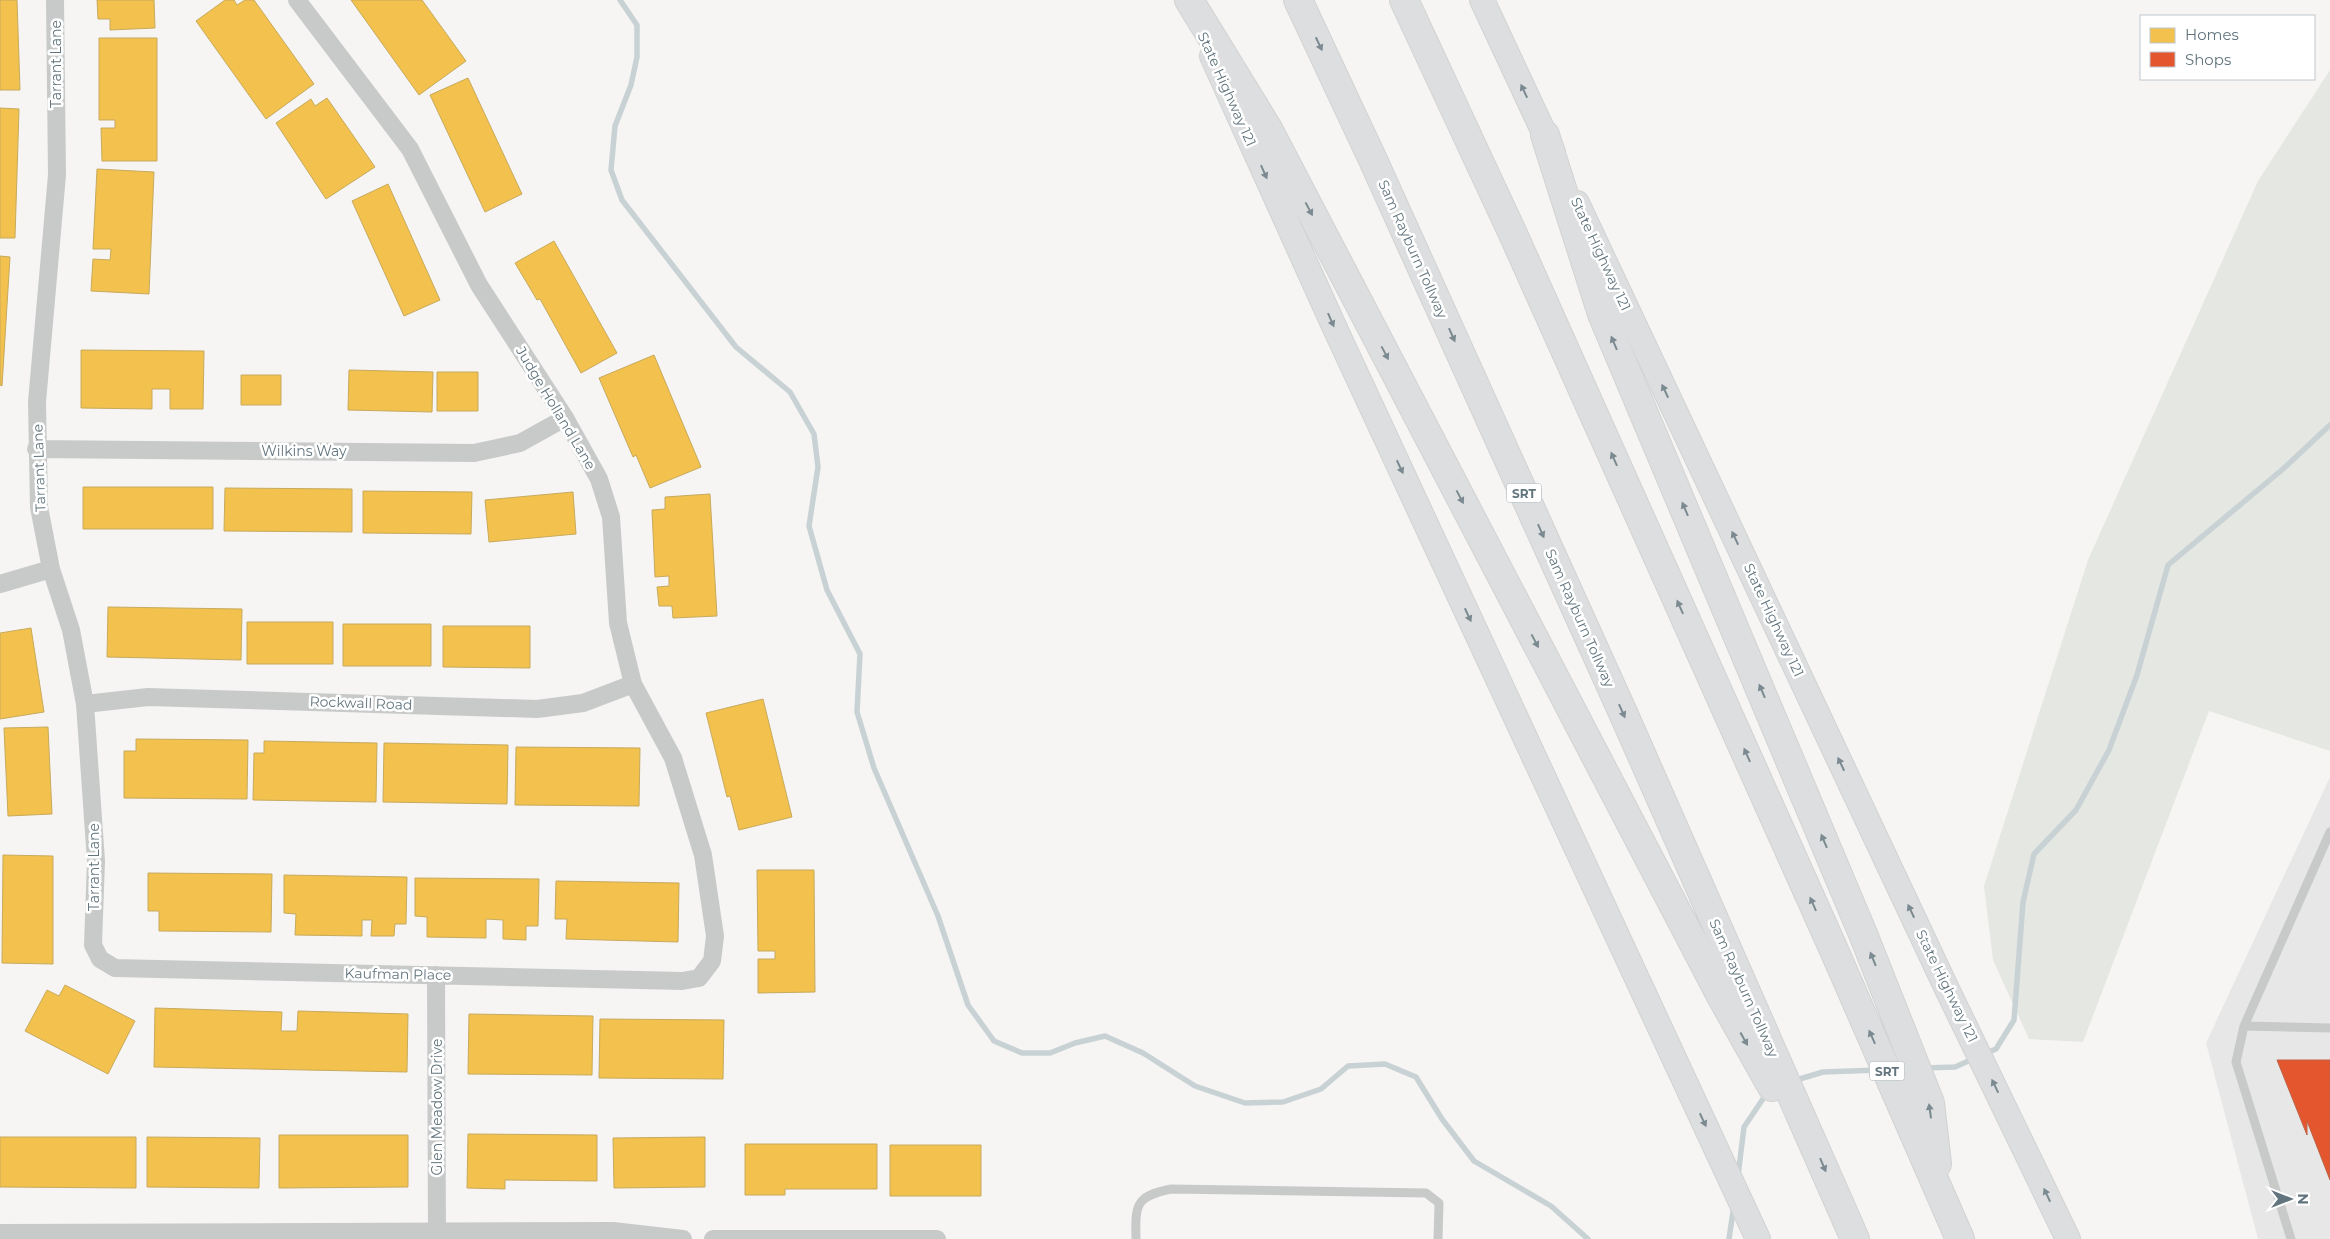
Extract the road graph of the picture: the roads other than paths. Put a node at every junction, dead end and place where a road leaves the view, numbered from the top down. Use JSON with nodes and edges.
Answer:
{"nodes":[{"id":1,"x":55,"y":0,"type":"edge"},
{"id":2,"x":297,"y":0,"type":"edge"},
{"id":3,"x":1188,"y":0,"type":"edge"},
{"id":4,"x":1298,"y":0,"type":"edge"},
{"id":5,"x":1404,"y":0,"type":"edge"},
{"id":6,"x":1482,"y":0,"type":"edge"},
{"id":7,"x":1545,"y":135,"type":"junction"},
{"id":8,"x":564,"y":418,"type":"junction"},
{"id":9,"x":36,"y":449,"type":"junction"},
{"id":10,"x":51,"y":570,"type":"junction"},
{"id":11,"x":0,"y":584,"type":"edge"},
{"id":12,"x":633,"y":684,"type":"junction"},
{"id":13,"x":85,"y":704,"type":"junction"},
{"id":14,"x":2330,"y":832,"type":"edge"},
{"id":15,"x":100,"y":959,"type":"joint"},
{"id":16,"x":436,"y":975,"type":"junction"},
{"id":17,"x":699,"y":978,"type":"joint"},
{"id":18,"x":1732,"y":992,"type":"junction"},
{"id":19,"x":2244,"y":1026,"type":"junction"},
{"id":20,"x":2330,"y":1028,"type":"edge"},
{"id":21,"x":1941,"y":1194,"type":"junction"},
{"id":22,"x":0,"y":1233,"type":"edge"},
{"id":23,"x":212,"y":1235,"type":"edge"},
{"id":24,"x":437,"y":1235,"type":"edge"},
{"id":25,"x":682,"y":1239,"type":"edge"},
{"id":26,"x":713,"y":1239,"type":"edge"},
{"id":27,"x":937,"y":1239,"type":"edge"},
{"id":28,"x":1136,"y":1239,"type":"edge"},
{"id":29,"x":1438,"y":1239,"type":"edge"},
{"id":30,"x":1758,"y":1239,"type":"edge"},
{"id":31,"x":1855,"y":1239,"type":"edge"},
{"id":32,"x":1960,"y":1239,"type":"edge"},
{"id":33,"x":2068,"y":1239,"type":"edge"},
{"id":34,"x":2290,"y":1239,"type":"edge"}],
"edges":[{"from":1,"to":9,"type":"street","name":"Tarrant Lane"},
{"from":2,"to":8,"type":"street","name":"Judge Holland Lane"},
{"from":3,"to":18,"type":"highway","one_way":true},
{"from":3,"to":30,"type":"main road","name":"State Highway 121","one_way":true},
{"from":4,"to":18,"type":"highway","name":"Sam Rayburn Tollway","number":"SRT","one_way":true},
{"from":21,"to":5,"type":"highway","number":"SRT","one_way":true},
{"from":7,"to":6,"type":"main road","name":"State Highway 121","one_way":true},
{"from":21,"to":7,"type":"highway","one_way":true},
{"from":33,"to":7,"type":"main road","name":"State Highway 121","one_way":true},
{"from":8,"to":9,"type":"street","name":"Wilkins Way"},
{"from":8,"to":12,"type":"street","name":"Judge Holland Lane"},
{"from":9,"to":10,"type":"street","name":"Tarrant Lane"},
{"from":10,"to":11,"type":"street"},
{"from":10,"to":13,"type":"street","name":"Tarrant Lane"},
{"from":12,"to":13,"type":"street","name":"Rockwall Road"},
{"from":12,"to":17,"type":"street","name":"Judge Holland Lane"},
{"from":13,"to":15,"type":"street","name":"Tarrant Lane"},
{"from":14,"to":19,"type":"lane"},
{"from":15,"to":16,"type":"street","name":"Kaufman Place"},
{"from":16,"to":17,"type":"street","name":"Kaufman Place"},
{"from":16,"to":24,"type":"street","name":"Glen Meadow Drive"},
{"from":18,"to":31,"type":"highway","one_way":true},
{"from":19,"to":20,"type":"lane"},
{"from":19,"to":34,"type":"lane"},
{"from":21,"to":32,"type":"highway","number":"SRT"},
{"from":22,"to":23,"type":"street"},
{"from":23,"to":24,"type":"street"},
{"from":24,"to":25,"type":"street"},
{"from":26,"to":27,"type":"street"},
{"from":28,"to":29,"type":"lane"}]}
